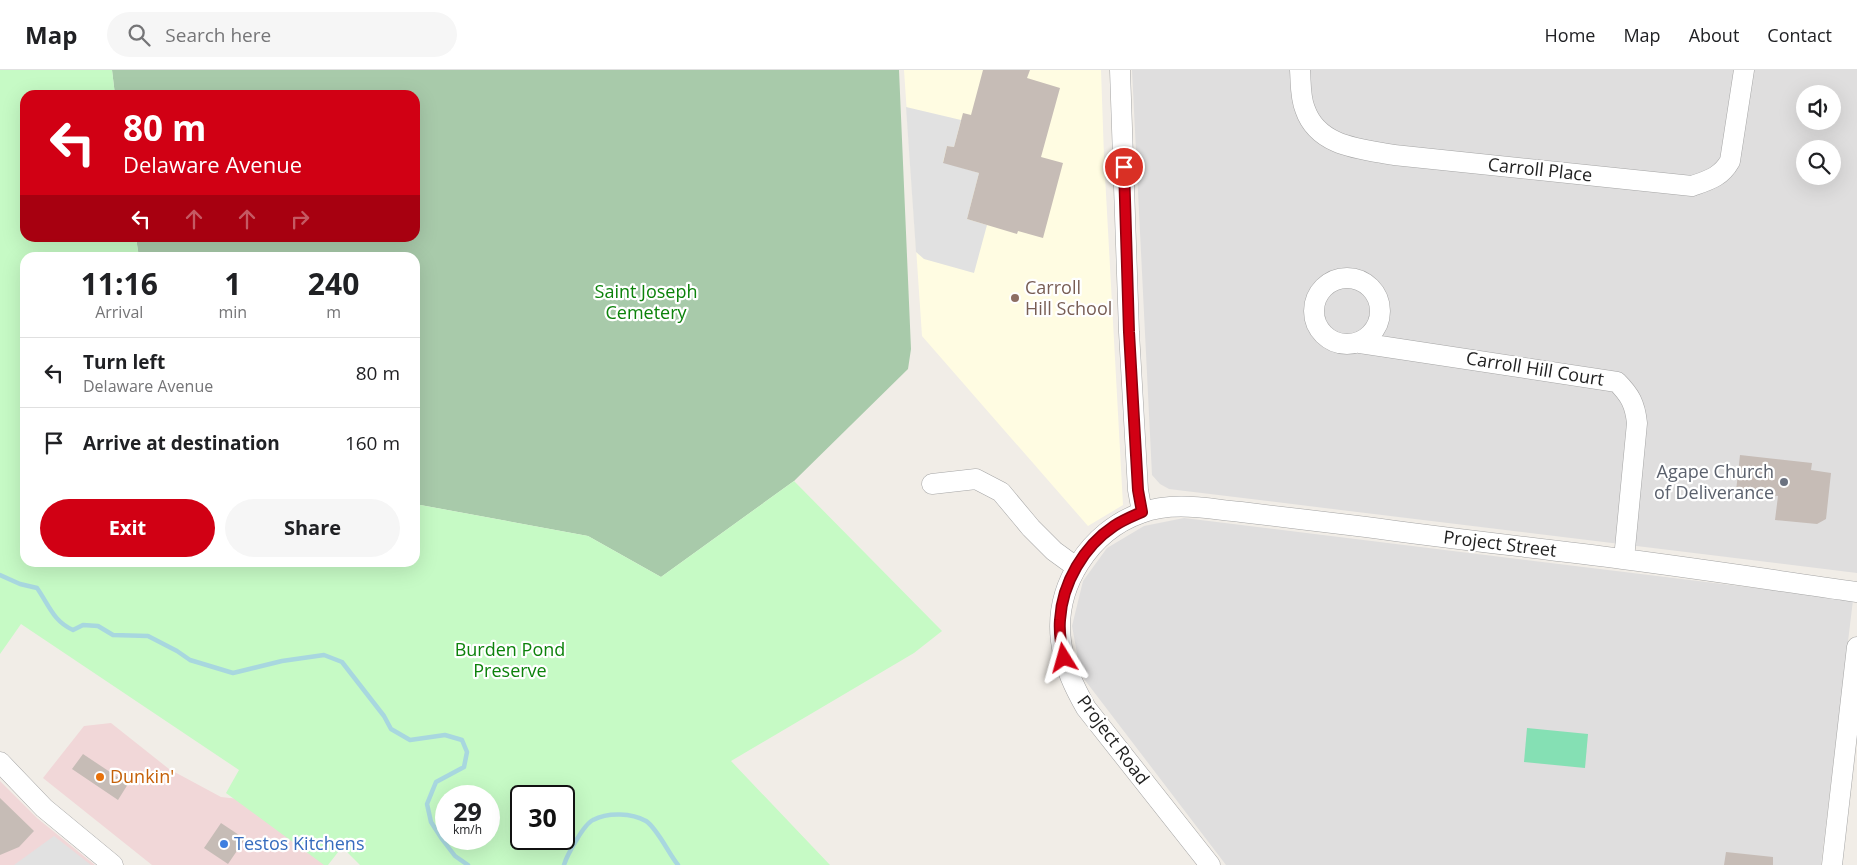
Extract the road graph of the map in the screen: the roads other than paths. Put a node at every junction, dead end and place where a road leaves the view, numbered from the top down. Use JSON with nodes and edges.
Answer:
{"nodes":[{"id":1,"x":1120,"y":70,"type":"edge"},
{"id":2,"x":1300,"y":70,"type":"edge"},
{"id":3,"x":1744,"y":70,"type":"edge"},
{"id":4,"x":1360,"y":343,"type":"dead end"},
{"id":5,"x":932,"y":484,"type":"dead end"},
{"id":6,"x":1142,"y":512,"type":"junction"},
{"id":7,"x":1624,"y":559,"type":"junction"},
{"id":8,"x":1076,"y":566,"type":"junction"},
{"id":9,"x":1857,"y":592,"type":"edge"},
{"id":10,"x":1857,"y":647,"type":"edge"},
{"id":11,"x":1855,"y":689,"type":"edge"},
{"id":12,"x":0,"y":762,"type":"edge"},
{"id":13,"x":113,"y":865,"type":"edge"},
{"id":14,"x":1210,"y":865,"type":"edge"},
{"id":15,"x":1832,"y":865,"type":"edge"}],
"edges":[{"from":1,"to":6,"type":"street"},
{"from":2,"to":3,"type":"street","name":"Carroll Place"},
{"from":4,"to":7,"type":"street","name":"Carroll Hill Court"},
{"from":5,"to":8,"type":"street"},
{"from":6,"to":7,"type":"street","name":"Project Street"},
{"from":6,"to":8,"type":"street","name":"Project Road"},
{"from":7,"to":9,"type":"street","name":"Project Street"},
{"from":8,"to":14,"type":"street","name":"Project Road"},
{"from":10,"to":11,"type":"street"},
{"from":11,"to":15,"type":"street"},
{"from":12,"to":13,"type":"street"}]}
